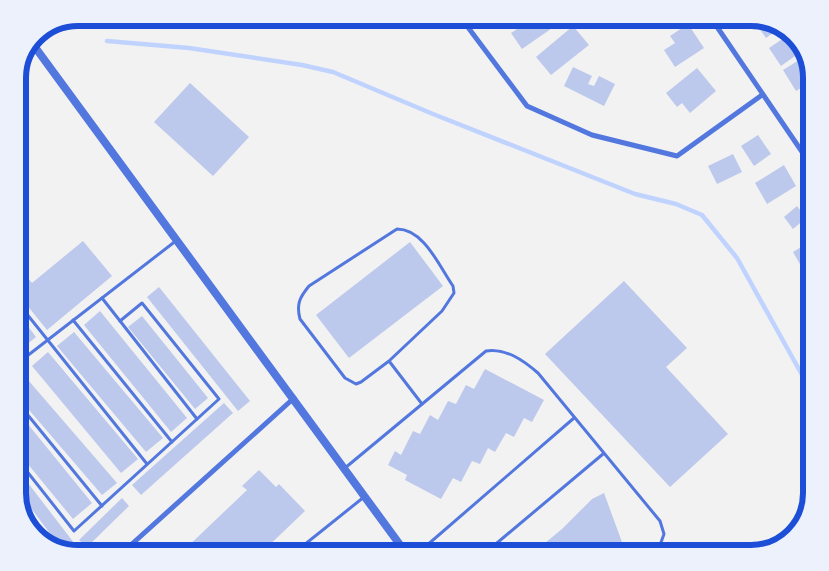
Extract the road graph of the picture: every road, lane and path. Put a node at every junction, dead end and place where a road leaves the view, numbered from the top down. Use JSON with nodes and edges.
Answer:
{"nodes":[{"id":1,"x":467,"y":26,"type":"edge"},
{"id":2,"x":716,"y":26,"type":"edge"},
{"id":3,"x":36,"y":49,"type":"edge"},
{"id":4,"x":26,"y":75,"type":"edge"},
{"id":5,"x":26,"y":85,"type":"dead end"},
{"id":6,"x":762,"y":95,"type":"junction"},
{"id":7,"x":803,"y":152,"type":"edge"},
{"id":8,"x":177,"y":240,"type":"junction"},
{"id":9,"x":102,"y":298,"type":"junction"},
{"id":10,"x":26,"y":313,"type":"edge"},
{"id":11,"x":73,"y":320,"type":"junction"},
{"id":12,"x":120,"y":321,"type":"junction"},
{"id":13,"x":47,"y":340,"type":"junction"},
{"id":14,"x":26,"y":356,"type":"edge"},
{"id":15,"x":390,"y":361,"type":"junction"},
{"id":16,"x":294,"y":398,"type":"junction"},
{"id":17,"x":422,"y":404,"type":"junction"},
{"id":18,"x":26,"y":413,"type":"edge"},
{"id":19,"x":574,"y":418,"type":"junction"},
{"id":20,"x":197,"y":419,"type":"junction"},
{"id":21,"x":172,"y":442,"type":"junction"},
{"id":22,"x":603,"y":454,"type":"junction"},
{"id":23,"x":147,"y":464,"type":"junction"},
{"id":24,"x":345,"y":468,"type":"junction"},
{"id":25,"x":26,"y":470,"type":"edge"},
{"id":26,"x":365,"y":496,"type":"junction"},
{"id":27,"x":102,"y":506,"type":"junction"},
{"id":28,"x":132,"y":545,"type":"edge"},
{"id":29,"x":305,"y":545,"type":"edge"},
{"id":30,"x":400,"y":545,"type":"edge"},
{"id":31,"x":428,"y":545,"type":"edge"},
{"id":32,"x":496,"y":545,"type":"edge"},
{"id":33,"x":660,"y":545,"type":"edge"}],
"edges":[{"from":1,"to":6,"type":"street"},
{"from":2,"to":6,"type":"street"},
{"from":3,"to":8,"type":"street"},
{"from":4,"to":5,"type":"path"},
{"from":6,"to":7,"type":"street"},
{"from":8,"to":9,"type":"lane"},
{"from":8,"to":16,"type":"street"},
{"from":9,"to":11,"type":"lane"},
{"from":9,"to":12,"type":"lane"},
{"from":10,"to":13,"type":"lane"},
{"from":11,"to":13,"type":"lane"},
{"from":11,"to":21,"type":"lane"},
{"from":12,"to":20,"type":"lane"},
{"from":12,"to":20,"type":"lane"},
{"from":13,"to":14,"type":"lane"},
{"from":13,"to":23,"type":"lane"},
{"from":15,"to":15,"type":"lane"},
{"from":15,"to":17,"type":"lane"},
{"from":16,"to":24,"type":"street"},
{"from":16,"to":28,"type":"street"},
{"from":17,"to":19,"type":"lane"},
{"from":17,"to":24,"type":"lane"},
{"from":18,"to":27,"type":"lane"},
{"from":19,"to":22,"type":"lane"},
{"from":19,"to":31,"type":"lane"},
{"from":20,"to":21,"type":"lane"},
{"from":21,"to":23,"type":"lane"},
{"from":22,"to":32,"type":"lane"},
{"from":22,"to":33,"type":"lane"},
{"from":23,"to":27,"type":"lane"},
{"from":24,"to":26,"type":"street"},
{"from":25,"to":27,"type":"lane"},
{"from":26,"to":29,"type":"lane"},
{"from":26,"to":30,"type":"street"}]}
